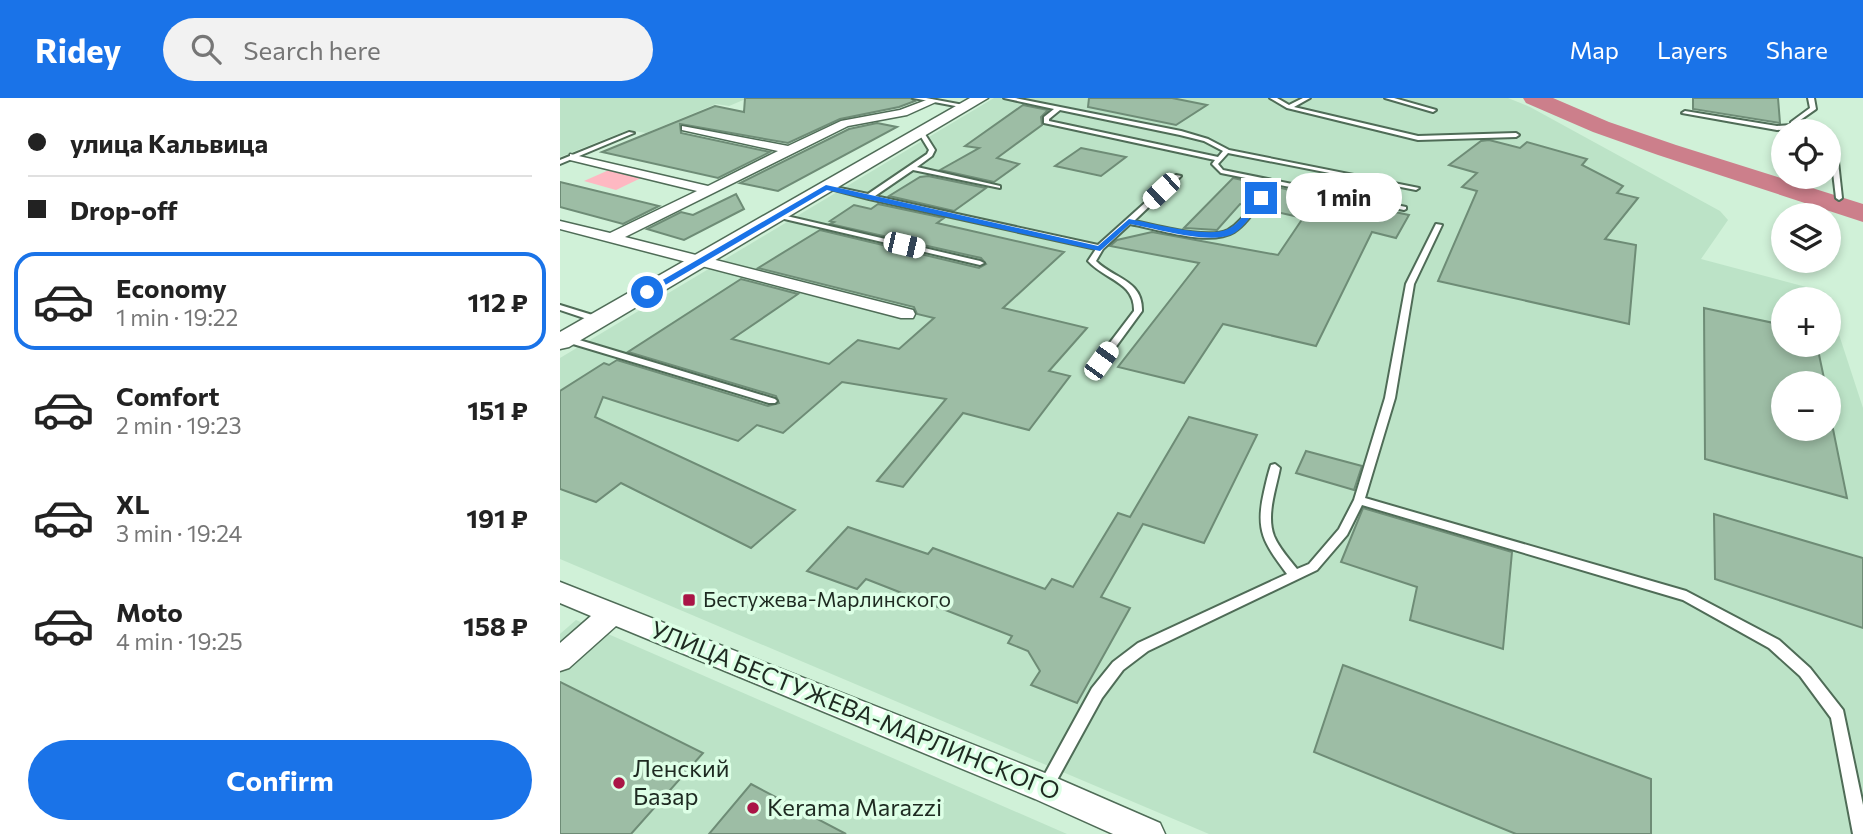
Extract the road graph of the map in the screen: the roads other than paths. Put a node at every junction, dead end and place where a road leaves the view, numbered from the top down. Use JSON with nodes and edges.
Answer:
{"nodes":[{"id":1,"x":916,"y":98,"type":"edge"},
{"id":2,"x":1007,"y":98,"type":"edge"},
{"id":3,"x":1273,"y":98,"type":"edge"},
{"id":4,"x":1307,"y":98,"type":"edge"},
{"id":5,"x":1388,"y":98,"type":"edge"},
{"id":6,"x":1811,"y":98,"type":"edge"},
{"id":7,"x":936,"y":99,"type":"edge"},
{"id":8,"x":973,"y":102,"type":"edge"},
{"id":9,"x":1289,"y":107,"type":"junction"},
{"id":10,"x":1058,"y":108,"type":"junction"},
{"id":11,"x":1433,"y":110,"type":"dead end"},
{"id":12,"x":1685,"y":113,"type":"dead end"},
{"id":13,"x":1799,"y":119,"type":"edge"},
{"id":14,"x":1771,"y":127,"type":"edge"},
{"id":15,"x":686,"y":128,"type":"dead end"},
{"id":16,"x":921,"y":132,"type":"junction"},
{"id":17,"x":631,"y":134,"type":"dead end"},
{"id":18,"x":1516,"y":135,"type":"dead end"},
{"id":19,"x":788,"y":150,"type":"junction"},
{"id":20,"x":1227,"y":151,"type":"junction"},
{"id":21,"x":574,"y":157,"type":"junction"},
{"id":22,"x":1218,"y":159,"type":"junction"},
{"id":23,"x":560,"y":162,"type":"edge"},
{"id":24,"x":914,"y":168,"type":"junction"},
{"id":25,"x":1178,"y":176,"type":"dead end"},
{"id":26,"x":826,"y":187,"type":"junction"},
{"id":27,"x":998,"y":187,"type":"dead end"},
{"id":28,"x":1416,"y":188,"type":"dead end"},
{"id":29,"x":1838,"y":189,"type":"edge"},
{"id":30,"x":710,"y":190,"type":"junction"},
{"id":31,"x":869,"y":197,"type":"junction"},
{"id":32,"x":1261,"y":198,"type":"dead end"},
{"id":33,"x":1839,"y":198,"type":"dead end"},
{"id":34,"x":1404,"y":208,"type":"dead end"},
{"id":35,"x":778,"y":216,"type":"junction"},
{"id":36,"x":1129,"y":222,"type":"junction"},
{"id":37,"x":560,"y":225,"type":"edge"},
{"id":38,"x":1438,"y":225,"type":"dead end"},
{"id":39,"x":612,"y":238,"type":"junction"},
{"id":40,"x":1100,"y":248,"type":"junction"},
{"id":41,"x":701,"y":261,"type":"junction"},
{"id":42,"x":980,"y":263,"type":"dead end"},
{"id":43,"x":560,"y":307,"type":"edge"},
{"id":44,"x":907,"y":314,"type":"dead end"},
{"id":45,"x":599,"y":320,"type":"junction"},
{"id":46,"x":563,"y":341,"type":"edge"},
{"id":47,"x":1101,"y":361,"type":"dead end"},
{"id":48,"x":772,"y":401,"type":"dead end"},
{"id":49,"x":1275,"y":468,"type":"dead end"},
{"id":50,"x":1359,"y":500,"type":"junction"},
{"id":51,"x":1296,"y":576,"type":"junction"},
{"id":52,"x":560,"y":592,"type":"edge"},
{"id":53,"x":614,"y":612,"type":"junction"},
{"id":54,"x":560,"y":659,"type":"edge"},
{"id":55,"x":1045,"y":788,"type":"junction"},
{"id":56,"x":1149,"y":834,"type":"edge"},
{"id":57,"x":1861,"y":834,"type":"edge"}],
"edges":[{"from":1,"to":7,"type":"lane"},
{"from":2,"to":10,"type":"lane"},
{"from":3,"to":9,"type":"lane"},
{"from":4,"to":9,"type":"lane"},
{"from":5,"to":11,"type":"lane"},
{"from":6,"to":13,"type":"lane"},
{"from":7,"to":8,"type":"lane"},
{"from":7,"to":19,"type":"street"},
{"from":8,"to":16,"type":"street"},
{"from":9,"to":18,"type":"lane"},
{"from":10,"to":20,"type":"lane"},
{"from":10,"to":22,"type":"lane"},
{"from":12,"to":14,"type":"lane"},
{"from":15,"to":19,"type":"street"},
{"from":16,"to":24,"type":"lane"},
{"from":16,"to":26,"type":"street"},
{"from":17,"to":21,"type":"lane"},
{"from":19,"to":30,"type":"street"},
{"from":20,"to":22,"type":"lane"},
{"from":20,"to":28,"type":"lane"},
{"from":21,"to":23,"type":"lane"},
{"from":21,"to":30,"type":"street"},
{"from":22,"to":34,"type":"lane"},
{"from":24,"to":27,"type":"lane"},
{"from":24,"to":31,"type":"lane"},
{"from":25,"to":36,"type":"lane"},
{"from":26,"to":31,"type":"lane"},
{"from":26,"to":35,"type":"street"},
{"from":29,"to":33,"type":"lane"},
{"from":30,"to":39,"type":"street"},
{"from":31,"to":40,"type":"lane"},
{"from":32,"to":36,"type":"lane"},
{"from":35,"to":41,"type":"street"},
{"from":35,"to":42,"type":"lane"},
{"from":36,"to":40,"type":"lane"},
{"from":37,"to":39,"type":"street"},
{"from":38,"to":50,"type":"lane"},
{"from":39,"to":41,"type":"street"},
{"from":40,"to":47,"type":"lane"},
{"from":41,"to":44,"type":"street"},
{"from":41,"to":45,"type":"street"},
{"from":43,"to":45,"type":"lane"},
{"from":45,"to":46,"type":"street"},
{"from":46,"to":48,"type":"lane"},
{"from":49,"to":51,"type":"lane"},
{"from":50,"to":51,"type":"lane"},
{"from":50,"to":57,"type":"lane"},
{"from":51,"to":55,"type":"lane"},
{"from":52,"to":53,"type":"street","name":"УЛИЦА БЕСТУЖЕВА-МАРЛИНСКОГО"},
{"from":53,"to":54,"type":"street"},
{"from":53,"to":55,"type":"street","name":"УЛИЦА БЕСТУЖЕВА-МАРЛИНСКОГО"},
{"from":55,"to":56,"type":"street","name":"УЛИЦА БЕСТУЖЕВА-МАРЛИНСКОГО"}]}
